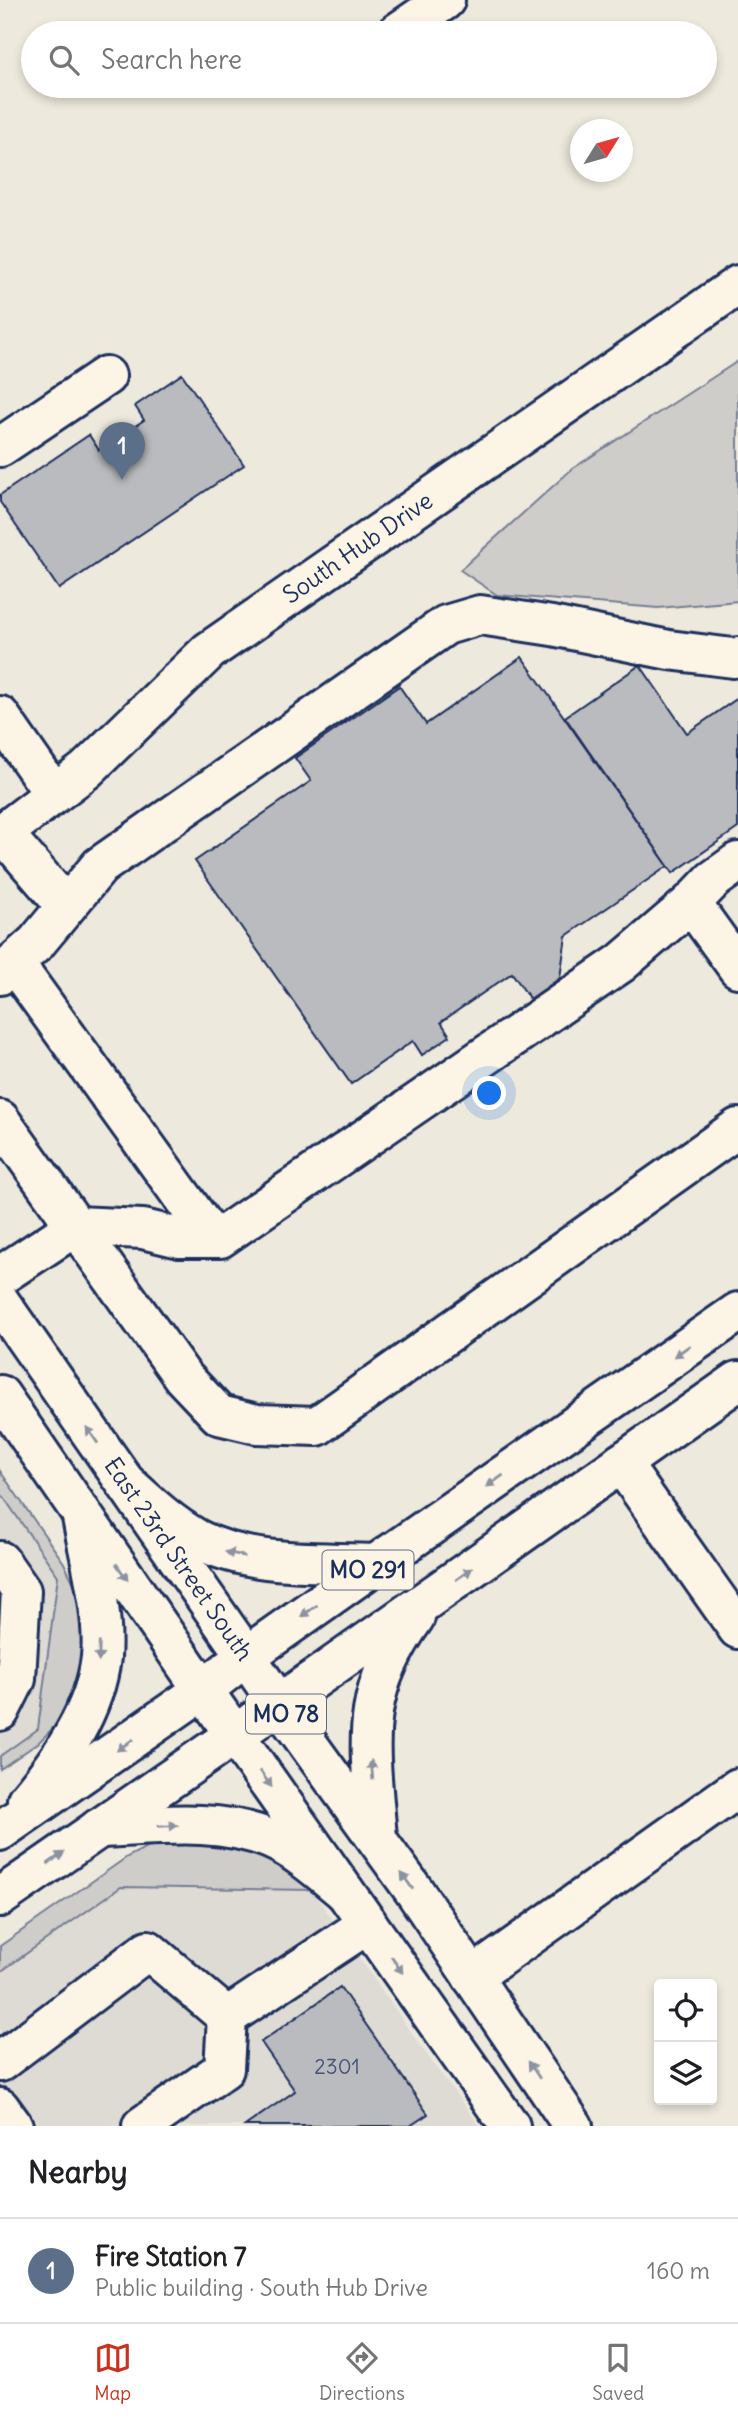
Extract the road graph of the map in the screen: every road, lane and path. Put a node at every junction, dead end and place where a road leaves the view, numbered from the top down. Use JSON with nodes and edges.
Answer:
{"nodes":[{"id":1,"x":445,"y":0,"type":"edge"},
{"id":2,"x":414,"y":21,"type":"edge"},
{"id":3,"x":738,"y":285,"type":"edge"},
{"id":4,"x":106,"y":376,"type":"dead end"},
{"id":5,"x":0,"y":447,"type":"edge"},
{"id":6,"x":738,"y":657,"type":"edge"},
{"id":7,"x":0,"y":716,"type":"edge"},
{"id":8,"x":54,"y":794,"type":"junction"},
{"id":9,"x":1,"y":834,"type":"edge"},
{"id":10,"x":738,"y":862,"type":"edge"},
{"id":11,"x":691,"y":903,"type":"junction"},
{"id":12,"x":65,"y":906,"type":"junction"},
{"id":13,"x":738,"y":968,"type":"edge"},
{"id":14,"x":7,"y":969,"type":"edge"},
{"id":15,"x":0,"y":1120,"type":"edge"},
{"id":16,"x":738,"y":1128,"type":"edge"},
{"id":17,"x":76,"y":1226,"type":"junction"},
{"id":18,"x":212,"y":1238,"type":"junction"},
{"id":19,"x":0,"y":1276,"type":"edge"},
{"id":20,"x":0,"y":1301,"type":"edge"},
{"id":21,"x":738,"y":1312,"type":"edge"},
{"id":22,"x":738,"y":1381,"type":"edge"},
{"id":23,"x":0,"y":1395,"type":"edge"},
{"id":24,"x":621,"y":1463,"type":"junction"},
{"id":25,"x":125,"y":1482,"type":"junction"},
{"id":26,"x":81,"y":1512,"type":"junction"},
{"id":27,"x":0,"y":1561,"type":"edge"},
{"id":28,"x":376,"y":1564,"type":"junction"},
{"id":29,"x":429,"y":1598,"type":"junction"},
{"id":30,"x":738,"y":1629,"type":"edge"},
{"id":31,"x":246,"y":1657,"type":"junction"},
{"id":32,"x":203,"y":1690,"type":"junction"},
{"id":33,"x":279,"y":1704,"type":"junction"},
{"id":34,"x":0,"y":1711,"type":"edge"},
{"id":35,"x":234,"y":1734,"type":"junction"},
{"id":36,"x":738,"y":1788,"type":"edge"},
{"id":37,"x":99,"y":1828,"type":"junction"},
{"id":38,"x":1,"y":1831,"type":"edge"},
{"id":39,"x":377,"y":1838,"type":"junction"},
{"id":40,"x":345,"y":1892,"type":"junction"},
{"id":41,"x":0,"y":1897,"type":"edge"},
{"id":42,"x":368,"y":1924,"type":"junction"},
{"id":43,"x":472,"y":1977,"type":"junction"},
{"id":44,"x":227,"y":2017,"type":"junction"},
{"id":45,"x":0,"y":2062,"type":"edge"},
{"id":46,"x":0,"y":2108,"type":"edge"},
{"id":47,"x":13,"y":2126,"type":"edge"},
{"id":48,"x":142,"y":2126,"type":"edge"},
{"id":49,"x":510,"y":2126,"type":"edge"},
{"id":50,"x":573,"y":2126,"type":"edge"}],
"edges":[{"from":1,"to":2,"type":"main road"},
{"from":3,"to":8,"type":"main road","name":"South Hub Drive"},
{"from":4,"to":5,"type":"main road"},
{"from":6,"to":12,"type":"main road"},
{"from":7,"to":8,"type":"main road"},
{"from":8,"to":9,"type":"main road","name":"South Hub Drive"},
{"from":9,"to":12,"type":"main road"},
{"from":10,"to":11,"type":"main road"},
{"from":11,"to":13,"type":"main road"},
{"from":11,"to":18,"type":"main road"},
{"from":12,"to":14,"type":"main road"},
{"from":14,"to":18,"type":"main road"},
{"from":15,"to":17,"type":"main road"},
{"from":16,"to":17,"type":"main road"},
{"from":17,"to":18,"type":"main road"},
{"from":17,"to":19,"type":"main road"},
{"from":25,"to":20,"type":"main road","name":"East 23rd Street South","number":"MO 78","one_way":true},
{"from":21,"to":28,"type":"main road","number":"MO 291","one_way":true},
{"from":22,"to":24,"type":"main road","number":"MO 291"},
{"from":23,"to":26,"type":"main road","number":"MO 78"},
{"from":29,"to":24,"type":"main road","number":"MO 291","one_way":true},
{"from":24,"to":30,"type":"main road"},
{"from":28,"to":25,"type":"main road","one_way":true},
{"from":25,"to":31,"type":"main road","name":"East 23rd Street South","number":"MO 78"},
{"from":26,"to":32,"type":"main road","number":"MO 78","one_way":true},
{"from":26,"to":38,"type":"main road","one_way":true},
{"from":27,"to":34,"type":"main road"},
{"from":28,"to":31,"type":"main road","number":"MO 291","one_way":true},
{"from":29,"to":33,"type":"main road","number":"MO 291"},
{"from":39,"to":29,"type":"main road","one_way":true},
{"from":31,"to":32,"type":"main road","number":"MO 291"},
{"from":31,"to":33,"type":"main road","name":"East 23rd Street South","number":"MO 78"},
{"from":32,"to":35,"type":"main road","number":"MO 78"},
{"from":32,"to":38,"type":"main road","number":"MO 291","one_way":true},
{"from":33,"to":35,"type":"main road","number":"MO 291"},
{"from":33,"to":39,"type":"main road","name":"East 23rd Street South","number":"MO 78"},
{"from":35,"to":37,"type":"main road","number":"MO 291"},
{"from":35,"to":40,"type":"main road","number":"MO 78","one_way":true},
{"from":36,"to":43,"type":"main road"},
{"from":37,"to":40,"type":"main road","one_way":true},
{"from":41,"to":37,"type":"main road","number":"MO 291","one_way":true},
{"from":43,"to":39,"type":"main road","name":"East 23rd Street South","number":"MO 78","one_way":true},
{"from":40,"to":42,"type":"main road","number":"MO 78"},
{"from":42,"to":44,"type":"main road"},
{"from":42,"to":49,"type":"main road","number":"MO 78","one_way":true},
{"from":50,"to":43,"type":"main road","name":"East 23rd Street South","number":"MO 78","one_way":true},
{"from":44,"to":45,"type":"main road"},
{"from":44,"to":48,"type":"main road"},
{"from":46,"to":47,"type":"main road"}]}
